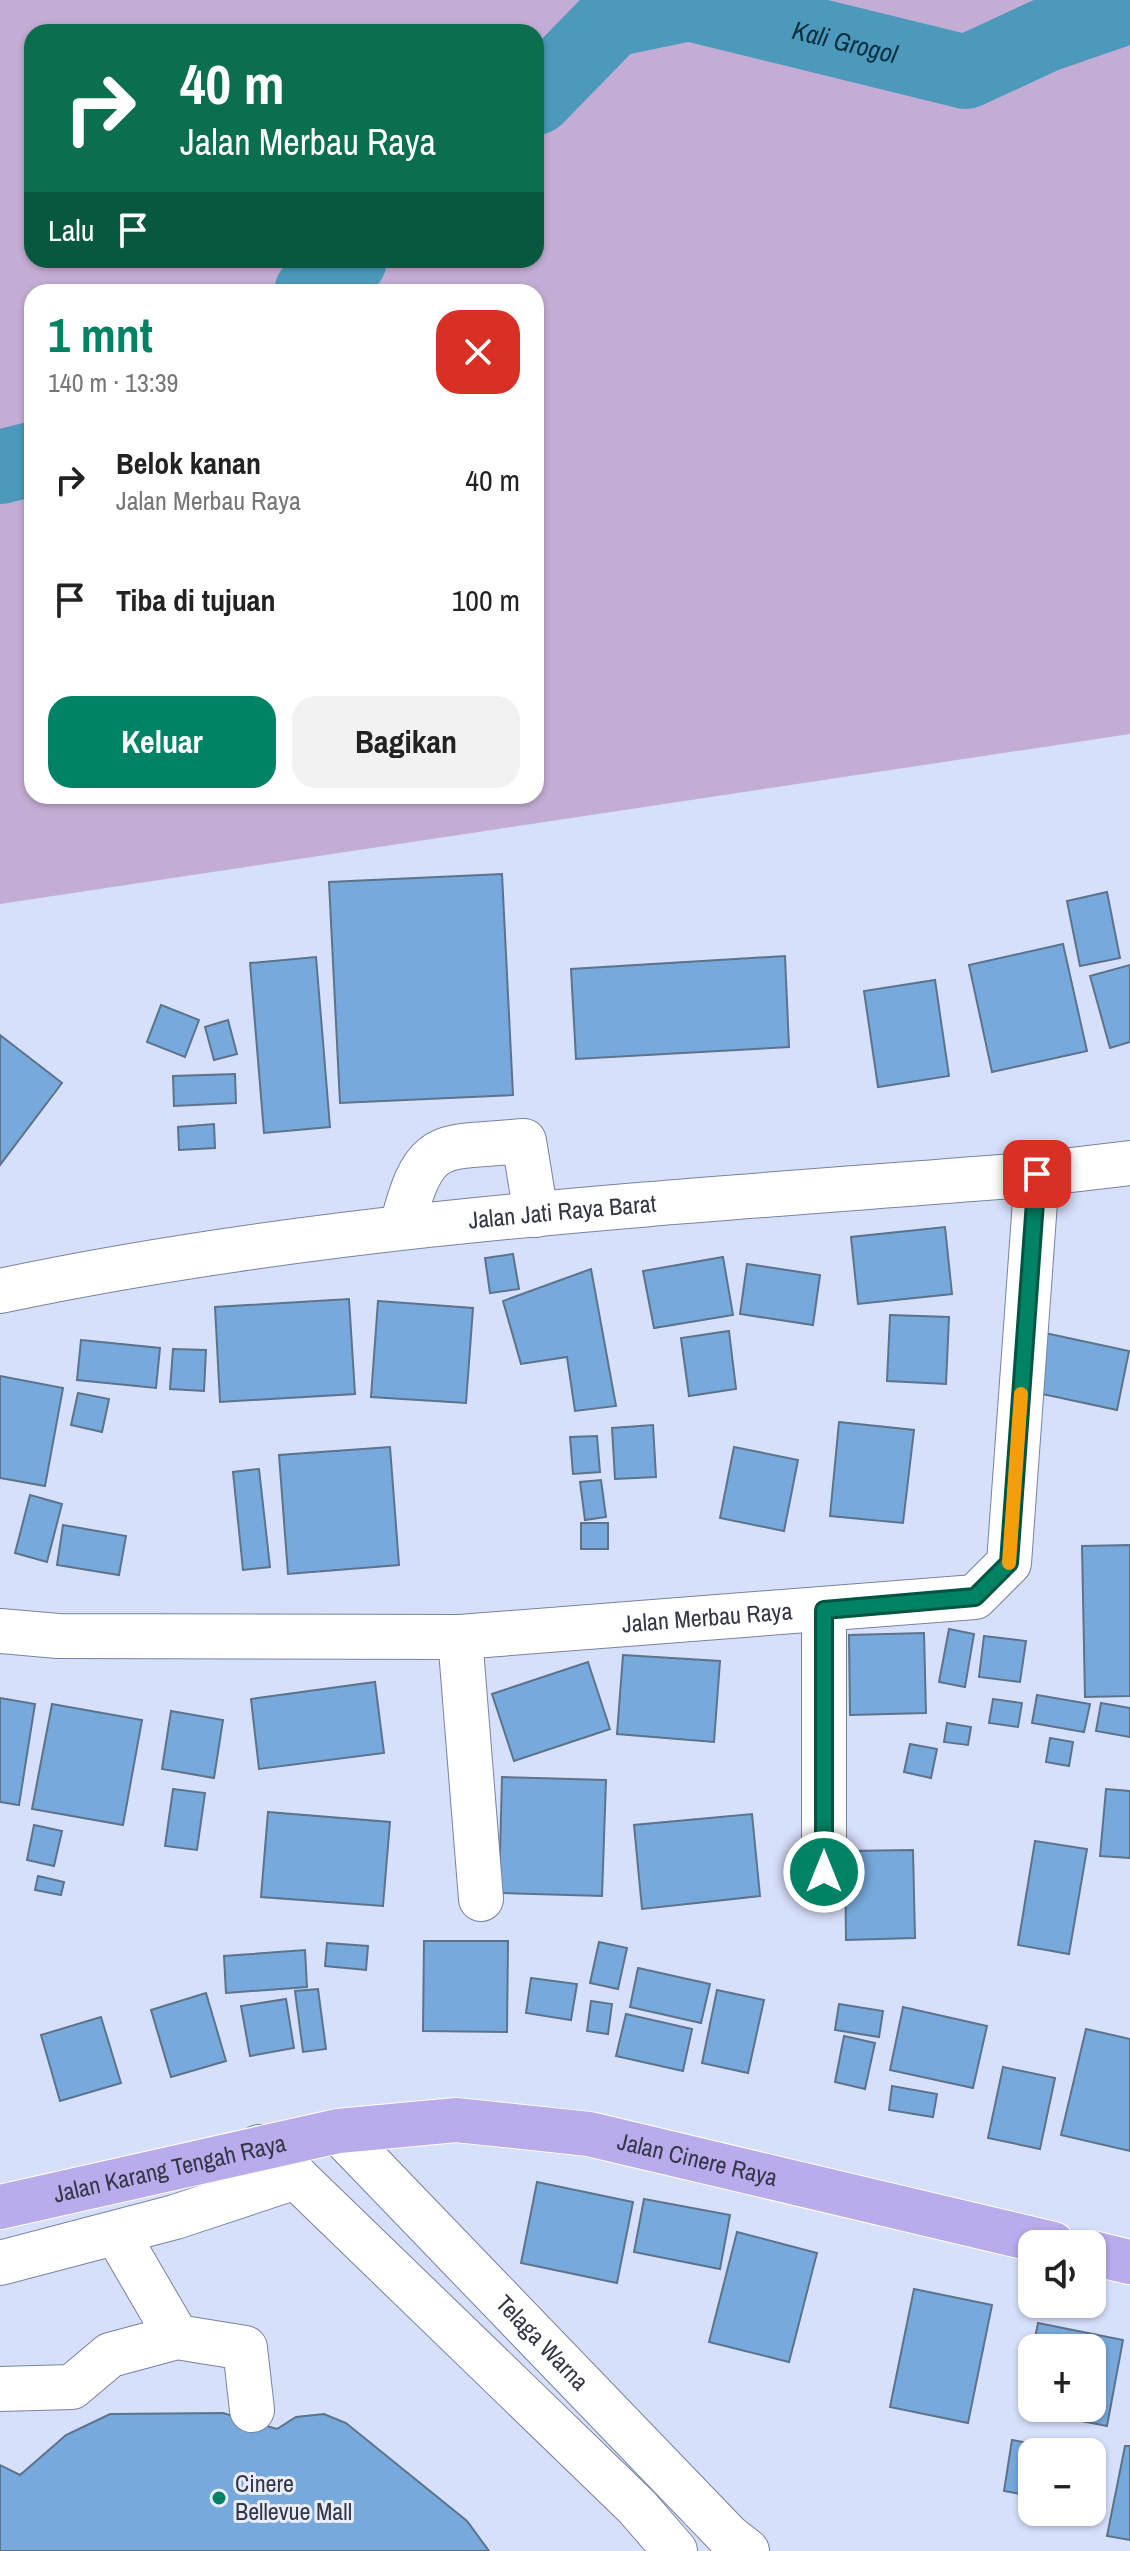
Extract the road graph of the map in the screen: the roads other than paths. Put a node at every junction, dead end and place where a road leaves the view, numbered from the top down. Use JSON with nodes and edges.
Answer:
{"nodes":[{"id":1,"x":1130,"y":1163,"type":"edge"},
{"id":2,"x":1037,"y":1174,"type":"junction"},
{"id":3,"x":536,"y":1215,"type":"junction"},
{"id":4,"x":402,"y":1226,"type":"junction"},
{"id":5,"x":0,"y":1291,"type":"edge"},
{"id":6,"x":824,"y":1610,"type":"junction"},
{"id":7,"x":0,"y":1631,"type":"edge"},
{"id":8,"x":460,"y":1637,"type":"junction"},
{"id":9,"x":824,"y":1872,"type":"dead end"},
{"id":10,"x":481,"y":1899,"type":"dead end"},
{"id":11,"x":338,"y":2131,"type":"junction"},
{"id":12,"x":259,"y":2147,"type":"junction"},
{"id":13,"x":296,"y":2177,"type":"junction"},
{"id":14,"x":94,"y":2187,"type":"junction"},
{"id":15,"x":0,"y":2207,"type":"edge"},
{"id":16,"x":111,"y":2236,"type":"junction"},
{"id":17,"x":1018,"y":2236,"type":"edge"},
{"id":18,"x":1106,"y":2256,"type":"edge"},
{"id":19,"x":1130,"y":2262,"type":"edge"},
{"id":20,"x":0,"y":2263,"type":"edge"},
{"id":21,"x":177,"y":2337,"type":"junction"},
{"id":22,"x":0,"y":2389,"type":"edge"},
{"id":23,"x":252,"y":2410,"type":"dead end"},
{"id":24,"x":635,"y":2437,"type":"junction"},
{"id":25,"x":637,"y":2507,"type":"junction"},
{"id":26,"x":639,"y":2551,"type":"edge"},
{"id":27,"x":675,"y":2551,"type":"edge"},
{"id":28,"x":747,"y":2551,"type":"edge"}],
"edges":[{"from":1,"to":2,"type":"street","name":"Jalan Jati Raya Barat"},
{"from":2,"to":3,"type":"street","name":"Jalan Jati Raya Barat"},
{"from":2,"to":6,"type":"street","name":"Jalan Merbau Raya"},
{"from":3,"to":4,"type":"street","name":"Jalan Jati Raya Barat"},
{"from":3,"to":4,"type":"street"},
{"from":4,"to":5,"type":"street","name":"Jalan Jati Raya Barat"},
{"from":6,"to":8,"type":"street","name":"Jalan Merbau Raya"},
{"from":6,"to":9,"type":"street"},
{"from":7,"to":8,"type":"street","name":"Jalan Merbau Raya"},
{"from":8,"to":10,"type":"street"},
{"from":11,"to":12,"type":"main road","name":"Jalan Karang Tengah Raya"},
{"from":11,"to":17,"type":"main road","name":"Jalan Cinere Raya"},
{"from":11,"to":24,"type":"street","name":"Telaga Warna"},
{"from":12,"to":13,"type":"street","name":"Telaga Warna"},
{"from":12,"to":14,"type":"main road","name":"Jalan Karang Tengah Raya"},
{"from":13,"to":16,"type":"street"},
{"from":13,"to":25,"type":"street","name":"Telaga Warna"},
{"from":14,"to":15,"type":"main road","name":"Jalan Karang Tengah Raya"},
{"from":14,"to":16,"type":"street"},
{"from":16,"to":20,"type":"street"},
{"from":16,"to":21,"type":"street"},
{"from":18,"to":19,"type":"main road"},
{"from":21,"to":22,"type":"street"},
{"from":21,"to":23,"type":"street"},
{"from":24,"to":25,"type":"street"},
{"from":24,"to":28,"type":"street","name":"Telaga Warna"},
{"from":25,"to":26,"type":"street"},
{"from":25,"to":27,"type":"street","name":"Telaga Warna"}]}
